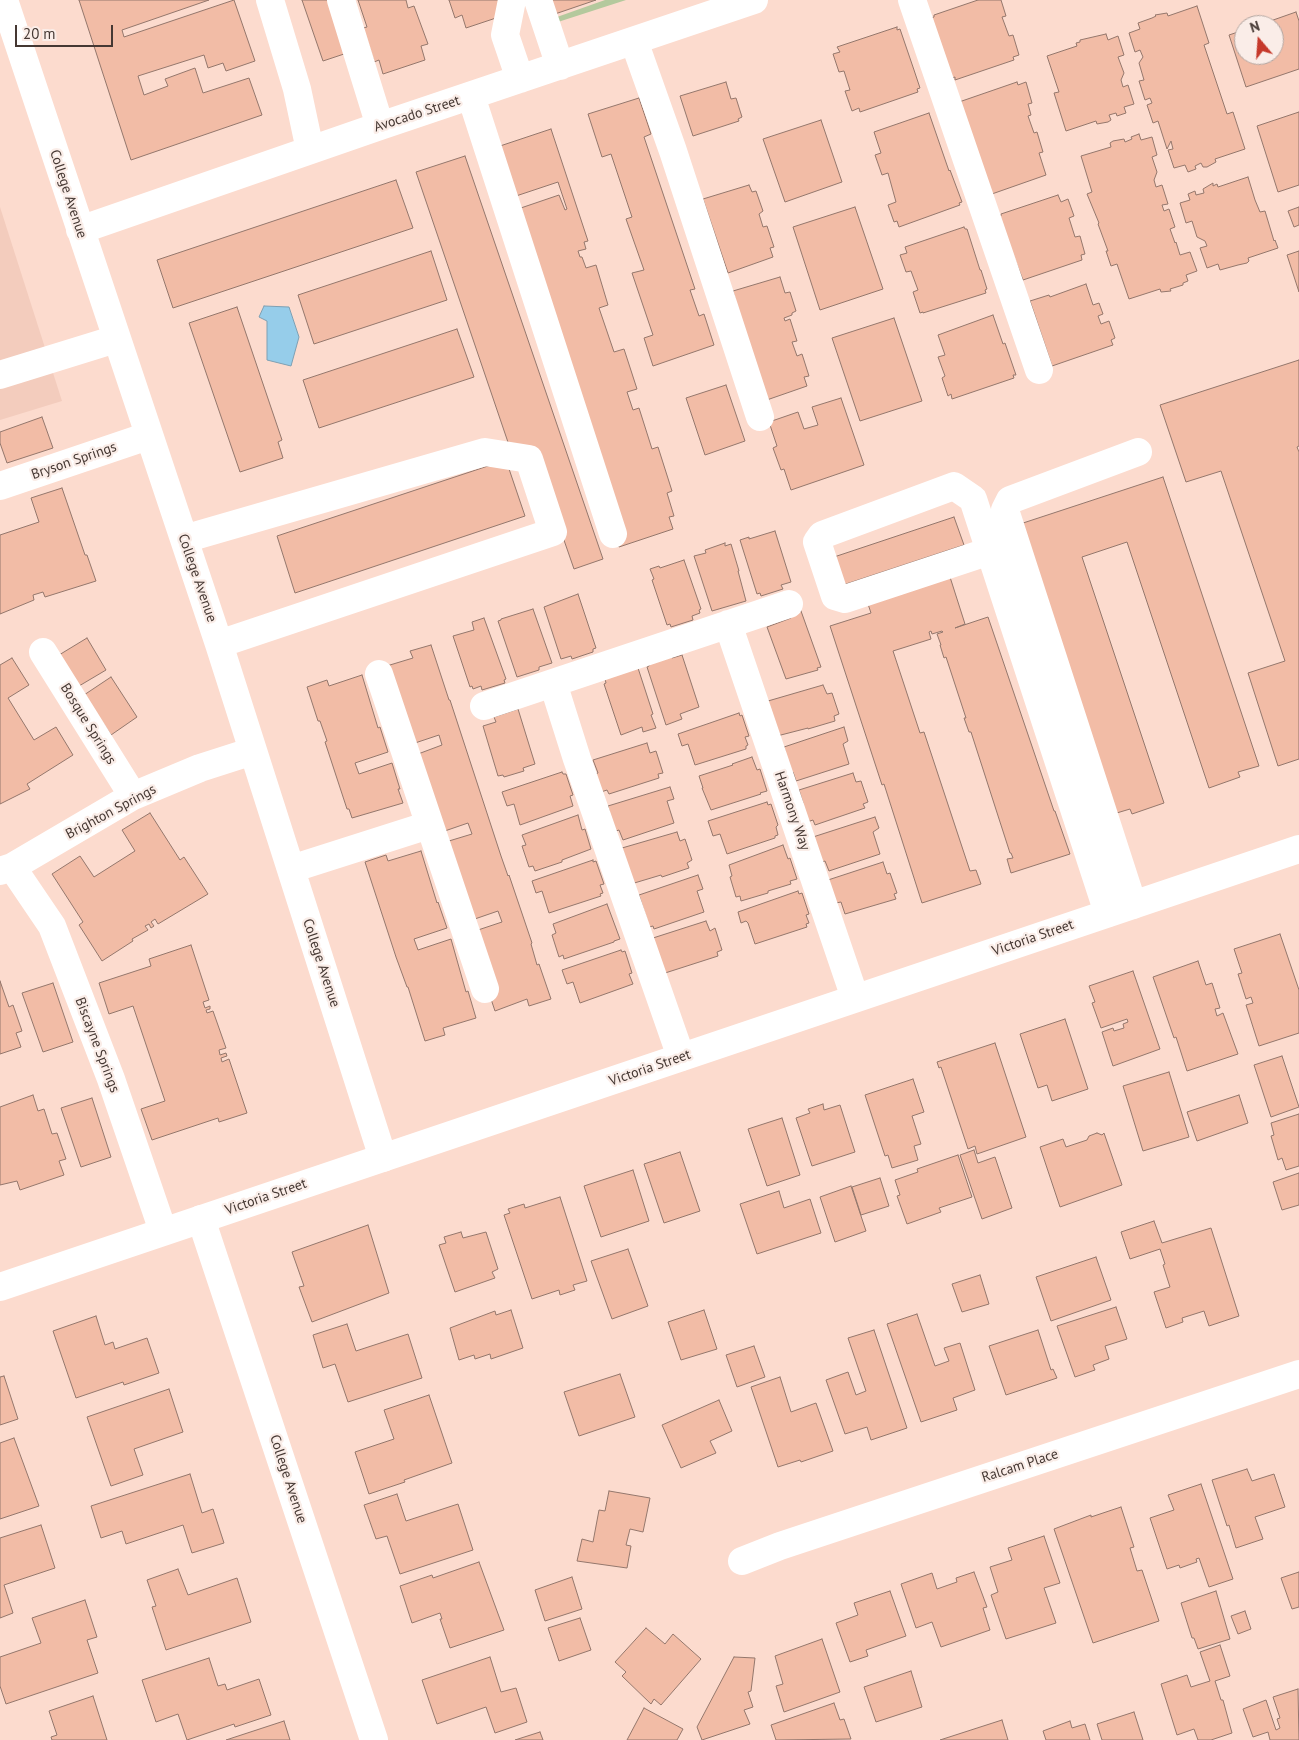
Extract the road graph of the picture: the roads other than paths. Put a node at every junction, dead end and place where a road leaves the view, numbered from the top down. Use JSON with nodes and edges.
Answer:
{"nodes":[{"id":1,"x":4,"y":0,"type":"edge"},
{"id":2,"x":270,"y":0,"type":"edge"},
{"id":3,"x":341,"y":0,"type":"edge"},
{"id":4,"x":512,"y":0,"type":"edge"},
{"id":5,"x":538,"y":0,"type":"edge"},
{"id":6,"x":754,"y":0,"type":"edge"},
{"id":7,"x":912,"y":0,"type":"edge"},
{"id":8,"x":720,"y":5,"type":"edge"},
{"id":9,"x":634,"y":40,"type":"junction"},
{"id":10,"x":560,"y":66,"type":"junction"},
{"id":11,"x":520,"y":79,"type":"junction"},
{"id":12,"x":471,"y":96,"type":"junction"},
{"id":13,"x":380,"y":126,"type":"junction"},
{"id":14,"x":310,"y":150,"type":"junction"},
{"id":15,"x":80,"y":230,"type":"junction"},
{"id":16,"x":116,"y":339,"type":"junction"},
{"id":17,"x":1039,"y":370,"type":"dead end"},
{"id":18,"x":1,"y":372,"type":"edge"},
{"id":19,"x":760,"y":418,"type":"dead end"},
{"id":20,"x":148,"y":436,"type":"junction"},
{"id":21,"x":1138,"y":452,"type":"dead end"},
{"id":22,"x":0,"y":486,"type":"edge"},
{"id":23,"x":613,"y":534,"type":"dead end"},
{"id":24,"x":184,"y":539,"type":"junction"},
{"id":25,"x":990,"y":551,"type":"junction"},
{"id":26,"x":789,"y":604,"type":"dead end"},
{"id":27,"x":728,"y":624,"type":"junction"},
{"id":28,"x":219,"y":644,"type":"junction"},
{"id":29,"x":43,"y":652,"type":"dead end"},
{"id":30,"x":379,"y":674,"type":"dead end"},
{"id":31,"x":553,"y":683,"type":"junction"},
{"id":32,"x":484,"y":706,"type":"dead end"},
{"id":33,"x":254,"y":751,"type":"junction"},
{"id":34,"x":133,"y":796,"type":"junction"},
{"id":35,"x":429,"y":825,"type":"junction"},
{"id":36,"x":1299,"y":849,"type":"edge"},
{"id":37,"x":6,"y":869,"type":"edge"},
{"id":38,"x":291,"y":869,"type":"junction"},
{"id":39,"x":1120,"y":909,"type":"junction"},
{"id":40,"x":485,"y":989,"type":"dead end"},
{"id":41,"x":855,"y":998,"type":"junction"},
{"id":42,"x":681,"y":1057,"type":"junction"},
{"id":43,"x":383,"y":1158,"type":"junction"},
{"id":44,"x":201,"y":1219,"type":"junction"},
{"id":45,"x":163,"y":1231,"type":"junction"},
{"id":46,"x":2,"y":1280,"type":"edge"},
{"id":47,"x":1299,"y":1374,"type":"edge"},
{"id":48,"x":742,"y":1561,"type":"dead end"},
{"id":49,"x":374,"y":1740,"type":"edge"}],
"edges":[{"from":1,"to":15,"type":"street","name":"College Avenue"},
{"from":2,"to":14,"type":"street"},
{"from":3,"to":13,"type":"street"},
{"from":4,"to":11,"type":"street"},
{"from":5,"to":10,"type":"street"},
{"from":6,"to":8,"type":"street","name":"Avocado Street"},
{"from":7,"to":17,"type":"street"},
{"from":8,"to":9,"type":"street","name":"Avocado Street"},
{"from":9,"to":10,"type":"street","name":"Avocado Street"},
{"from":9,"to":19,"type":"street"},
{"from":10,"to":11,"type":"street","name":"Avocado Street"},
{"from":11,"to":12,"type":"street","name":"Avocado Street"},
{"from":12,"to":13,"type":"street","name":"Avocado Street"},
{"from":12,"to":23,"type":"street"},
{"from":13,"to":14,"type":"street","name":"Avocado Street"},
{"from":14,"to":15,"type":"street","name":"Avocado Street"},
{"from":15,"to":16,"type":"street","name":"College Avenue"},
{"from":16,"to":18,"type":"street"},
{"from":16,"to":20,"type":"street","name":"College Avenue"},
{"from":20,"to":22,"type":"street","name":"Bryson Springs"},
{"from":20,"to":24,"type":"street","name":"College Avenue"},
{"from":21,"to":39,"type":"street"},
{"from":24,"to":28,"type":"street","name":"College Avenue"},
{"from":24,"to":28,"type":"street"},
{"from":25,"to":25,"type":"street"},
{"from":25,"to":39,"type":"street"},
{"from":26,"to":27,"type":"street"},
{"from":27,"to":31,"type":"street"},
{"from":27,"to":41,"type":"street","name":"Harmony Way"},
{"from":28,"to":33,"type":"street","name":"College Avenue"},
{"from":29,"to":34,"type":"street","name":"Bosque Springs"},
{"from":30,"to":35,"type":"street"},
{"from":31,"to":32,"type":"street"},
{"from":31,"to":42,"type":"street"},
{"from":33,"to":34,"type":"street","name":"Brighton Springs"},
{"from":33,"to":38,"type":"street","name":"College Avenue"},
{"from":34,"to":37,"type":"street","name":"Brighton Springs"},
{"from":35,"to":38,"type":"street"},
{"from":35,"to":40,"type":"street"},
{"from":36,"to":39,"type":"street","name":"Victoria Street"},
{"from":37,"to":45,"type":"street","name":"Biscayne Springs"},
{"from":38,"to":43,"type":"street","name":"College Avenue"},
{"from":39,"to":41,"type":"street","name":"Victoria Street"},
{"from":41,"to":42,"type":"street","name":"Victoria Street"},
{"from":42,"to":43,"type":"street","name":"Victoria Street"},
{"from":43,"to":44,"type":"street","name":"Victoria Street"},
{"from":44,"to":45,"type":"street","name":"Victoria Street"},
{"from":44,"to":49,"type":"street","name":"College Avenue"},
{"from":45,"to":46,"type":"street","name":"Victoria Street"},
{"from":47,"to":48,"type":"street","name":"Ralcam Place"}]}
